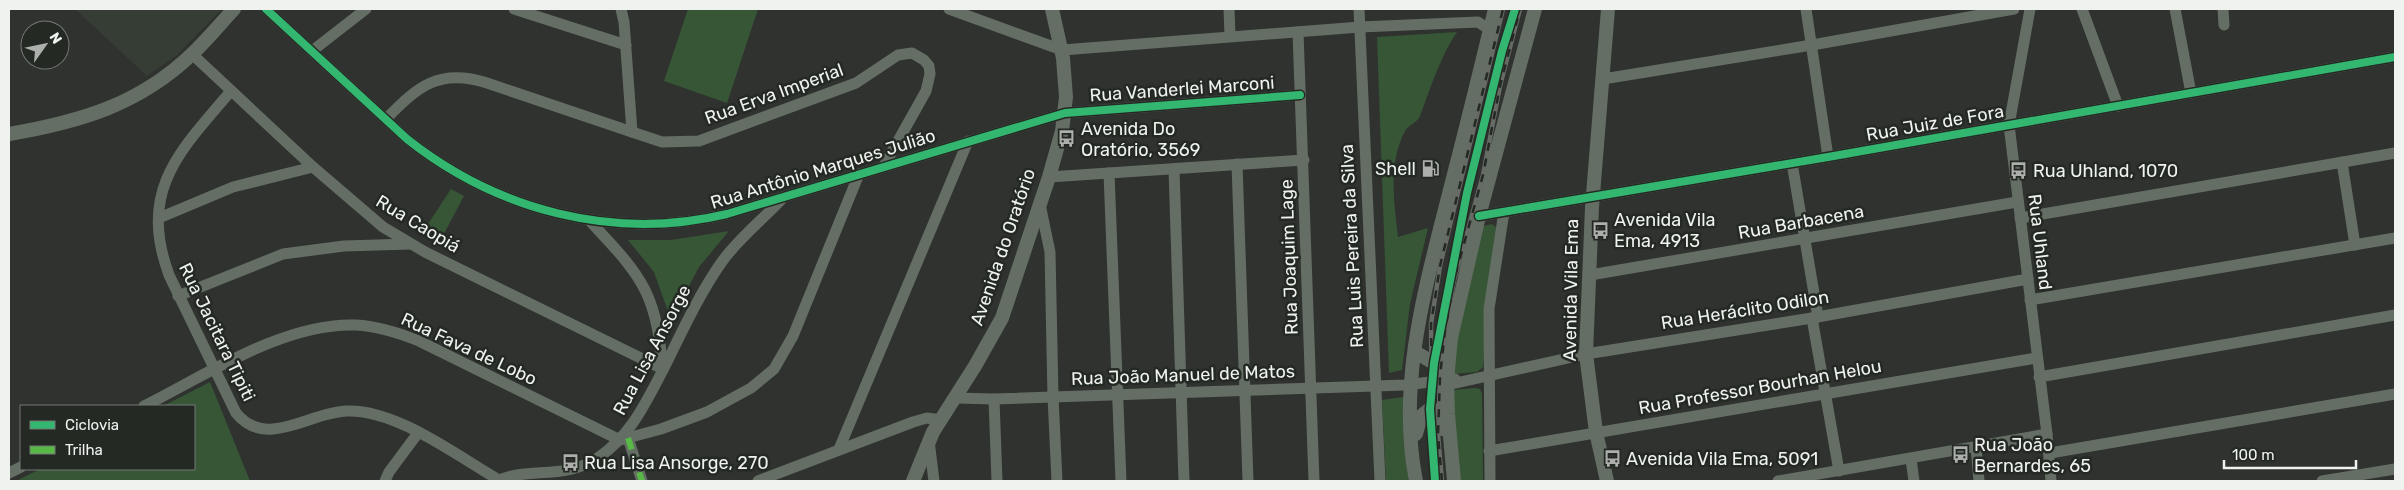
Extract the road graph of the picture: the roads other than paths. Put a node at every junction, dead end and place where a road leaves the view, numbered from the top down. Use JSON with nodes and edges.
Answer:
{"nodes":[{"id":1,"x":234,"y":9,"type":"edge"},
{"id":2,"x":266,"y":9,"type":"edge"},
{"id":3,"x":366,"y":9,"type":"edge"},
{"id":4,"x":514,"y":9,"type":"edge"},
{"id":5,"x":621,"y":9,"type":"edge"},
{"id":6,"x":949,"y":9,"type":"edge"},
{"id":7,"x":1053,"y":9,"type":"edge"},
{"id":8,"x":1229,"y":9,"type":"edge"},
{"id":9,"x":1359,"y":9,"type":"edge"},
{"id":10,"x":1495,"y":9,"type":"edge"},
{"id":11,"x":1535,"y":9,"type":"edge"},
{"id":12,"x":1608,"y":9,"type":"edge"},
{"id":13,"x":1806,"y":9,"type":"edge"},
{"id":14,"x":2014,"y":9,"type":"edge"},
{"id":15,"x":2030,"y":9,"type":"edge"},
{"id":16,"x":2082,"y":9,"type":"edge"},
{"id":17,"x":2167,"y":9,"type":"edge"},
{"id":18,"x":2175,"y":9,"type":"edge"},
{"id":19,"x":2224,"y":9,"type":"edge"},
{"id":20,"x":962,"y":11,"type":"edge"},
{"id":21,"x":2224,"y":25,"type":"dead end"},
{"id":22,"x":1360,"y":27,"type":"junction"},
{"id":23,"x":2178,"y":28,"type":"junction"},
{"id":24,"x":1490,"y":30,"type":"junction"},
{"id":25,"x":1298,"y":32,"type":"junction"},
{"id":26,"x":1230,"y":36,"type":"junction"},
{"id":27,"x":626,"y":45,"type":"junction"},
{"id":28,"x":1812,"y":45,"type":"junction"},
{"id":29,"x":1062,"y":50,"type":"junction"},
{"id":30,"x":312,"y":51,"type":"junction"},
{"id":31,"x":192,"y":54,"type":"junction"},
{"id":32,"x":2395,"y":57,"type":"edge"},
{"id":33,"x":1603,"y":79,"type":"junction"},
{"id":34,"x":231,"y":92,"type":"junction"},
{"id":35,"x":2191,"y":93,"type":"junction"},
{"id":36,"x":1300,"y":95,"type":"junction"},
{"id":37,"x":2118,"y":106,"type":"junction"},
{"id":38,"x":1065,"y":113,"type":"junction"},
{"id":39,"x":386,"y":119,"type":"junction"},
{"id":40,"x":2009,"y":125,"type":"junction"},
{"id":41,"x":632,"y":132,"type":"junction"},
{"id":42,"x":9,"y":134,"type":"edge"},
{"id":43,"x":968,"y":141,"type":"junction"},
{"id":44,"x":2395,"y":153,"type":"edge"},
{"id":45,"x":1828,"y":157,"type":"junction"},
{"id":46,"x":1304,"y":160,"type":"junction"},
{"id":47,"x":2342,"y":162,"type":"junction"},
{"id":48,"x":1792,"y":163,"type":"junction"},
{"id":49,"x":1237,"y":164,"type":"junction"},
{"id":50,"x":884,"y":166,"type":"junction"},
{"id":51,"x":313,"y":167,"type":"junction"},
{"id":52,"x":1174,"y":168,"type":"junction"},
{"id":53,"x":1109,"y":173,"type":"junction"},
{"id":54,"x":859,"y":174,"type":"junction"},
{"id":55,"x":1049,"y":177,"type":"junction"},
{"id":56,"x":1592,"y":197,"type":"junction"},
{"id":57,"x":782,"y":199,"type":"junction"},
{"id":58,"x":2017,"y":202,"type":"junction"},
{"id":59,"x":1040,"y":204,"type":"junction"},
{"id":60,"x":1504,"y":212,"type":"junction"},
{"id":61,"x":1479,"y":216,"type":"junction"},
{"id":62,"x":159,"y":218,"type":"junction"},
{"id":63,"x":2020,"y":218,"type":"junction"},
{"id":64,"x":590,"y":220,"type":"junction"},
{"id":65,"x":2395,"y":238,"type":"edge"},
{"id":66,"x":1804,"y":239,"type":"junction"},
{"id":67,"x":411,"y":244,"type":"junction"},
{"id":68,"x":2355,"y":245,"type":"junction"},
{"id":69,"x":1590,"y":275,"type":"junction"},
{"id":70,"x":2028,"y":279,"type":"junction"},
{"id":71,"x":178,"y":296,"type":"junction"},
{"id":72,"x":2030,"y":300,"type":"junction"},
{"id":73,"x":2395,"y":315,"type":"edge"},
{"id":74,"x":1815,"y":317,"type":"junction"},
{"id":75,"x":1415,"y":352,"type":"junction"},
{"id":76,"x":1586,"y":354,"type":"junction"},
{"id":77,"x":1450,"y":356,"type":"junction"},
{"id":78,"x":2036,"y":358,"type":"junction"},
{"id":79,"x":663,"y":369,"type":"junction"},
{"id":80,"x":214,"y":370,"type":"junction"},
{"id":81,"x":1488,"y":375,"type":"junction"},
{"id":82,"x":2039,"y":377,"type":"junction"},
{"id":83,"x":1448,"y":382,"type":"junction"},
{"id":84,"x":1411,"y":385,"type":"junction"},
{"id":85,"x":1376,"y":386,"type":"junction"},
{"id":86,"x":1311,"y":389,"type":"junction"},
{"id":87,"x":1245,"y":391,"type":"junction"},
{"id":88,"x":1181,"y":393,"type":"junction"},
{"id":89,"x":1825,"y":393,"type":"junction"},
{"id":90,"x":2395,"y":394,"type":"edge"},
{"id":91,"x":1118,"y":395,"type":"junction"},
{"id":92,"x":1052,"y":397,"type":"junction"},
{"id":93,"x":956,"y":398,"type":"junction"},
{"id":94,"x":994,"y":399,"type":"junction"},
{"id":95,"x":146,"y":405,"type":"edge"},
{"id":96,"x":941,"y":420,"type":"junction"},
{"id":97,"x":1596,"y":432,"type":"junction"},
{"id":98,"x":418,"y":433,"type":"junction"},
{"id":99,"x":2048,"y":434,"type":"junction"},
{"id":100,"x":624,"y":439,"type":"junction"},
{"id":101,"x":929,"y":440,"type":"junction"},
{"id":102,"x":1976,"y":447,"type":"junction"},
{"id":103,"x":839,"y":449,"type":"junction"},
{"id":104,"x":1412,"y":449,"type":"junction"},
{"id":105,"x":1489,"y":451,"type":"junction"},
{"id":106,"x":2050,"y":453,"type":"junction"},
{"id":107,"x":1911,"y":459,"type":"junction"},
{"id":108,"x":2395,"y":469,"type":"edge"},
{"id":109,"x":1844,"y":474,"type":"edge"},
{"id":110,"x":385,"y":481,"type":"edge"},
{"id":111,"x":498,"y":481,"type":"edge"},
{"id":112,"x":642,"y":481,"type":"edge"},
{"id":113,"x":758,"y":481,"type":"edge"},
{"id":114,"x":913,"y":481,"type":"edge"},
{"id":115,"x":934,"y":481,"type":"edge"},
{"id":116,"x":997,"y":481,"type":"edge"},
{"id":117,"x":1057,"y":481,"type":"edge"},
{"id":118,"x":1121,"y":481,"type":"edge"},
{"id":119,"x":1184,"y":481,"type":"edge"},
{"id":120,"x":1248,"y":481,"type":"edge"},
{"id":121,"x":1314,"y":481,"type":"edge"},
{"id":122,"x":1380,"y":481,"type":"edge"},
{"id":123,"x":1416,"y":481,"type":"edge"},
{"id":124,"x":1450,"y":481,"type":"edge"},
{"id":125,"x":1454,"y":481,"type":"edge"},
{"id":126,"x":1490,"y":481,"type":"edge"},
{"id":127,"x":1607,"y":481,"type":"edge"},
{"id":128,"x":1778,"y":481,"type":"edge"},
{"id":129,"x":1914,"y":481,"type":"edge"},
{"id":130,"x":1979,"y":481,"type":"edge"},
{"id":131,"x":2051,"y":481,"type":"edge"},
{"id":132,"x":2322,"y":481,"type":"edge"}],
"edges":[{"from":1,"to":31,"type":"main road"},
{"from":2,"to":30,"type":"street","name":"Rua Antônio Marques Julião"},
{"from":3,"to":30,"type":"street"},
{"from":4,"to":27,"type":"street"},
{"from":5,"to":27,"type":"street"},
{"from":6,"to":20,"type":"street"},
{"from":7,"to":29,"type":"main road","name":"Avenida do Oratório"},
{"from":8,"to":26,"type":"street"},
{"from":9,"to":22,"type":"street","name":"Rua Luis Pereira da Silva"},
{"from":10,"to":24,"type":"main road"},
{"from":11,"to":61,"type":"main road"},
{"from":12,"to":33,"type":"main road","name":"Avenida Vila Ema"},
{"from":13,"to":28,"type":"street"},
{"from":14,"to":28,"type":"street"},
{"from":15,"to":40,"type":"street","name":"Rua Uhland"},
{"from":16,"to":37,"type":"street"},
{"from":17,"to":23,"type":"street"},
{"from":18,"to":23,"type":"street"},
{"from":19,"to":21,"type":"street"},
{"from":20,"to":29,"type":"street"},
{"from":22,"to":24,"type":"street"},
{"from":22,"to":25,"type":"street"},
{"from":22,"to":85,"type":"street","name":"Rua Luis Pereira da Silva"},
{"from":23,"to":35,"type":"street"},
{"from":24,"to":75,"type":"main road"},
{"from":25,"to":26,"type":"street"},
{"from":25,"to":36,"type":"street","name":"Rua Joaquim Lage"},
{"from":26,"to":29,"type":"street"},
{"from":27,"to":41,"type":"street"},
{"from":28,"to":33,"type":"street"},
{"from":28,"to":45,"type":"street"},
{"from":29,"to":38,"type":"main road","name":"Avenida do Oratório"},
{"from":30,"to":39,"type":"street","name":"Rua Antônio Marques Julião"},
{"from":31,"to":34,"type":"street","name":"Rua Caopiá"},
{"from":31,"to":42,"type":"main road"},
{"from":32,"to":35,"type":"street","name":"Rua Juiz de Fora"},
{"from":33,"to":56,"type":"main road","name":"Avenida Vila Ema"},
{"from":34,"to":51,"type":"street","name":"Rua Caopiá"},
{"from":34,"to":62,"type":"street","name":"Rua Jacitara Tipiti"},
{"from":35,"to":37,"type":"street","name":"Rua Juiz de Fora"},
{"from":36,"to":38,"type":"street","name":"Rua Vanderlei Marconi"},
{"from":36,"to":46,"type":"street","name":"Rua Joaquim Lage"},
{"from":37,"to":40,"type":"street","name":"Rua Juiz de Fora"},
{"from":38,"to":43,"type":"street","name":"Rua Antônio Marques Julião"},
{"from":38,"to":55,"type":"main road","name":"Avenida do Oratório"},
{"from":39,"to":41,"type":"street"},
{"from":39,"to":64,"type":"street","name":"Rua Antônio Marques Julião"},
{"from":40,"to":45,"type":"street","name":"Rua Juiz de Fora"},
{"from":40,"to":58,"type":"street","name":"Rua Uhland"},
{"from":41,"to":50,"type":"street","name":"Rua Erva Imperial"},
{"from":43,"to":50,"type":"street","name":"Rua Antônio Marques Julião"},
{"from":43,"to":103,"type":"street"},
{"from":44,"to":47,"type":"street"},
{"from":45,"to":48,"type":"street","name":"Rua Juiz de Fora"},
{"from":46,"to":49,"type":"street"},
{"from":46,"to":86,"type":"street","name":"Rua Joaquim Lage"},
{"from":47,"to":63,"type":"street"},
{"from":47,"to":68,"type":"street"},
{"from":48,"to":56,"type":"street","name":"Rua Juiz de Fora"},
{"from":48,"to":66,"type":"street"},
{"from":49,"to":52,"type":"street"},
{"from":49,"to":87,"type":"street"},
{"from":50,"to":54,"type":"street","name":"Rua Antônio Marques Julião"},
{"from":51,"to":62,"type":"street"},
{"from":51,"to":67,"type":"street","name":"Rua Caopiá"},
{"from":52,"to":53,"type":"street"},
{"from":52,"to":88,"type":"street"},
{"from":53,"to":55,"type":"street"},
{"from":53,"to":91,"type":"street"},
{"from":54,"to":57,"type":"street","name":"Rua Antônio Marques Julião"},
{"from":54,"to":100,"type":"street"},
{"from":55,"to":59,"type":"main road","name":"Avenida do Oratório"},
{"from":56,"to":60,"type":"street","name":"Rua Juiz de Fora"},
{"from":56,"to":69,"type":"main road","name":"Avenida Vila Ema"},
{"from":57,"to":64,"type":"street","name":"Rua Antônio Marques Julião"},
{"from":57,"to":79,"type":"street","name":"Rua Lisa Ansorge"},
{"from":58,"to":63,"type":"street","name":"Rua Uhland"},
{"from":58,"to":66,"type":"street","name":"Rua Barbacena"},
{"from":59,"to":92,"type":"street"},
{"from":59,"to":93,"type":"main road","name":"Avenida do Oratório"},
{"from":60,"to":61,"type":"street","name":"Rua Juiz de Fora"},
{"from":60,"to":81,"type":"street"},
{"from":61,"to":77,"type":"main road"},
{"from":62,"to":71,"type":"street","name":"Rua Jacitara Tipiti"},
{"from":63,"to":70,"type":"street","name":"Rua Uhland"},
{"from":64,"to":79,"type":"street"},
{"from":65,"to":68,"type":"street"},
{"from":66,"to":69,"type":"street","name":"Rua Barbacena"},
{"from":66,"to":74,"type":"street"},
{"from":67,"to":71,"type":"street"},
{"from":67,"to":79,"type":"street","name":"Rua Caopiá"},
{"from":68,"to":72,"type":"street"},
{"from":69,"to":76,"type":"main road","name":"Avenida Vila Ema"},
{"from":70,"to":72,"type":"street","name":"Rua Uhland"},
{"from":70,"to":74,"type":"street","name":"Rua Heráclito Odilon"},
{"from":71,"to":80,"type":"street","name":"Rua Jacitara Tipiti"},
{"from":72,"to":78,"type":"street","name":"Rua Uhland"},
{"from":73,"to":82,"type":"street"},
{"from":74,"to":76,"type":"street","name":"Rua Heráclito Odilon"},
{"from":74,"to":89,"type":"street"},
{"from":75,"to":77,"type":"main road"},
{"from":75,"to":84,"type":"main road"},
{"from":76,"to":81,"type":"street","name":"Rua Heráclito Odilon"},
{"from":76,"to":97,"type":"main road","name":"Avenida Vila Ema"},
{"from":77,"to":83,"type":"main road"},
{"from":78,"to":82,"type":"street","name":"Rua Uhland"},
{"from":78,"to":89,"type":"street","name":"Rua Professor Bourhan Helou"},
{"from":79,"to":100,"type":"street","name":"Rua Lisa Ansorge"},
{"from":80,"to":95,"type":"street","name":"Rua Fava de Lobo"},
{"from":80,"to":98,"type":"street","name":"Rua Jacitara Tipiti"},
{"from":80,"to":100,"type":"street","name":"Rua Fava de Lobo"},
{"from":81,"to":83,"type":"street","name":"Rua Heráclito Odilon"},
{"from":81,"to":105,"type":"street"},
{"from":82,"to":99,"type":"street","name":"Rua Uhland"},
{"from":83,"to":84,"type":"street","name":"Rua Heráclito Odilon"},
{"from":83,"to":125,"type":"main road"},
{"from":84,"to":85,"type":"street","name":"Rua João Manuel de Matos"},
{"from":84,"to":104,"type":"main road"},
{"from":85,"to":86,"type":"street","name":"Rua João Manuel de Matos"},
{"from":85,"to":122,"type":"street","name":"Rua Luis Pereira da Silva"},
{"from":86,"to":87,"type":"street","name":"Rua João Manuel de Matos"},
{"from":86,"to":121,"type":"street","name":"Rua Joaquim Lage"},
{"from":87,"to":88,"type":"street","name":"Rua João Manuel de Matos"},
{"from":87,"to":120,"type":"street"},
{"from":88,"to":91,"type":"street","name":"Rua João Manuel de Matos"},
{"from":88,"to":119,"type":"street"},
{"from":89,"to":97,"type":"street","name":"Rua Professor Bourhan Helou"},
{"from":89,"to":109,"type":"street"},
{"from":90,"to":106,"type":"street"},
{"from":91,"to":92,"type":"street","name":"Rua João Manuel de Matos"},
{"from":91,"to":118,"type":"street"},
{"from":92,"to":94,"type":"street","name":"Rua João Manuel de Matos"},
{"from":92,"to":117,"type":"street"},
{"from":93,"to":94,"type":"street","name":"Rua João Manuel de Matos"},
{"from":93,"to":96,"type":"main road","name":"Avenida do Oratório"},
{"from":94,"to":116,"type":"street"},
{"from":96,"to":101,"type":"main road","name":"Avenida do Oratório"},
{"from":96,"to":103,"type":"street"},
{"from":97,"to":105,"type":"street","name":"Rua Professor Bourhan Helou"},
{"from":97,"to":127,"type":"main road","name":"Avenida Vila Ema"},
{"from":98,"to":110,"type":"street"},
{"from":98,"to":111,"type":"street","name":"Rua Jacitara Tipiti"},
{"from":99,"to":102,"type":"street"},
{"from":99,"to":106,"type":"street","name":"Rua Uhland"},
{"from":100,"to":111,"type":"street","name":"Rua Lisa Ansorge"},
{"from":100,"to":112,"type":"street"},
{"from":101,"to":114,"type":"main road","name":"Avenida do Oratório"},
{"from":101,"to":115,"type":"street"},
{"from":102,"to":107,"type":"street"},
{"from":102,"to":130,"type":"street"},
{"from":103,"to":113,"type":"street"},
{"from":104,"to":123,"type":"main road"},
{"from":104,"to":124,"type":"main road"},
{"from":105,"to":126,"type":"street"},
{"from":106,"to":131,"type":"street","name":"Rua Uhland"},
{"from":107,"to":109,"type":"street"},
{"from":107,"to":129,"type":"street"},
{"from":108,"to":132,"type":"street"},
{"from":109,"to":128,"type":"street"}]}
